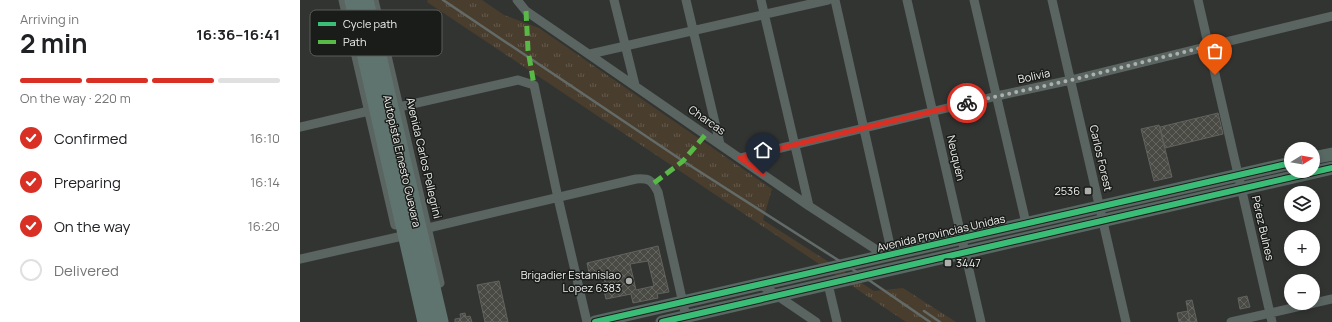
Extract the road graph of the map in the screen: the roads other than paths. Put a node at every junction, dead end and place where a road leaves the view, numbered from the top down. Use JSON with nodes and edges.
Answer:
{"nodes":[{"id":1,"x":517,"y":0,"type":"edge"},
{"id":2,"x":614,"y":0,"type":"edge"},
{"id":3,"x":686,"y":0,"type":"edge"},
{"id":4,"x":761,"y":0,"type":"edge"},
{"id":5,"x":828,"y":0,"type":"edge"},
{"id":6,"x":835,"y":0,"type":"edge"},
{"id":7,"x":907,"y":0,"type":"edge"},
{"id":8,"x":974,"y":0,"type":"edge"},
{"id":9,"x":1052,"y":0,"type":"edge"},
{"id":10,"x":1198,"y":0,"type":"edge"},
{"id":11,"x":765,"y":14,"type":"junction"},
{"id":12,"x":1332,"y":16,"type":"edge"},
{"id":13,"x":693,"y":31,"type":"junction"},
{"id":14,"x":624,"y":46,"type":"junction"},
{"id":15,"x":1208,"y":46,"type":"junction"},
{"id":16,"x":590,"y":54,"type":"junction"},
{"id":17,"x":364,"y":56,"type":"edge"},
{"id":18,"x":370,"y":56,"type":"edge"},
{"id":19,"x":373,"y":56,"type":"edge"},
{"id":20,"x":380,"y":56,"type":"edge"},
{"id":21,"x":1071,"y":80,"type":"junction"},
{"id":22,"x":635,"y":85,"type":"junction"},
{"id":23,"x":997,"y":96,"type":"junction"},
{"id":24,"x":400,"y":107,"type":"junction"},
{"id":25,"x":369,"y":111,"type":"junction"},
{"id":26,"x":932,"y":112,"type":"junction"},
{"id":27,"x":300,"y":126,"type":"edge"},
{"id":28,"x":864,"y":128,"type":"junction"},
{"id":29,"x":720,"y":144,"type":"junction"},
{"id":30,"x":794,"y":144,"type":"junction"},
{"id":31,"x":1332,"y":154,"type":"edge"},
{"id":32,"x":1320,"y":157,"type":"edge"},
{"id":33,"x":740,"y":158,"type":"junction"},
{"id":34,"x":1284,"y":165,"type":"edge"},
{"id":35,"x":1332,"y":168,"type":"edge"},
{"id":36,"x":1238,"y":175,"type":"junction"},
{"id":37,"x":1242,"y":189,"type":"junction"},
{"id":38,"x":558,"y":198,"type":"junction"},
{"id":39,"x":809,"y":206,"type":"junction"},
{"id":40,"x":1100,"y":207,"type":"junction"},
{"id":41,"x":1103,"y":221,"type":"junction"},
{"id":42,"x":1026,"y":224,"type":"junction"},
{"id":43,"x":428,"y":228,"type":"junction"},
{"id":44,"x":398,"y":237,"type":"junction"},
{"id":45,"x":962,"y":238,"type":"junction"},
{"id":46,"x":965,"y":252,"type":"junction"},
{"id":47,"x":889,"y":255,"type":"junction"},
{"id":48,"x":300,"y":259,"type":"edge"},
{"id":49,"x":760,"y":284,"type":"junction"},
{"id":50,"x":828,"y":284,"type":"junction"},
{"id":51,"x":778,"y":296,"type":"junction"},
{"id":52,"x":1332,"y":299,"type":"edge"},
{"id":53,"x":683,"y":302,"type":"junction"},
{"id":54,"x":1271,"y":318,"type":"edge"},
{"id":55,"x":687,"y":319,"type":"edge"},
{"id":56,"x":419,"y":322,"type":"edge"},
{"id":57,"x":426,"y":322,"type":"edge"},
{"id":58,"x":440,"y":322,"type":"edge"},
{"id":59,"x":448,"y":322,"type":"edge"},
{"id":60,"x":587,"y":322,"type":"edge"},
{"id":61,"x":595,"y":322,"type":"edge"},
{"id":62,"x":662,"y":322,"type":"edge"},
{"id":63,"x":816,"y":322,"type":"edge"},
{"id":64,"x":837,"y":322,"type":"edge"},
{"id":65,"x":981,"y":322,"type":"edge"},
{"id":66,"x":1126,"y":322,"type":"edge"},
{"id":67,"x":1231,"y":322,"type":"edge"}],
"edges":[{"from":1,"to":16,"type":"street","name":"Charcas"},
{"from":2,"to":14,"type":"street"},
{"from":3,"to":13,"type":"street"},
{"from":4,"to":11,"type":"street"},
{"from":5,"to":11,"type":"street"},
{"from":6,"to":28,"type":"street"},
{"from":7,"to":26,"type":"street","name":"Neuquén"},
{"from":8,"to":23,"type":"street"},
{"from":9,"to":21,"type":"street","name":"Carlos Forest"},
{"from":10,"to":15,"type":"street","name":"Pérez Bulnes"},
{"from":11,"to":13,"type":"street"},
{"from":11,"to":30,"type":"street"},
{"from":12,"to":15,"type":"street","name":"Bolivia"},
{"from":13,"to":14,"type":"street"},
{"from":13,"to":29,"type":"street"},
{"from":14,"to":16,"type":"street"},
{"from":14,"to":22,"type":"street"},
{"from":15,"to":21,"type":"street","name":"Bolivia"},
{"from":15,"to":36,"type":"street","name":"Pérez Bulnes"},
{"from":16,"to":22,"type":"street","name":"Charcas"},
{"from":17,"to":25,"type":"street"},
{"from":18,"to":57,"type":"highway","name":"Autopista Ernesto Guevara"},
{"from":19,"to":58,"type":"highway","name":"Autopista Ernesto Guevara"},
{"from":20,"to":24,"type":"street","name":"Avenida Carlos Pellegrini"},
{"from":21,"to":23,"type":"street","name":"Bolivia"},
{"from":21,"to":40,"type":"street","name":"Carlos Forest"},
{"from":22,"to":29,"type":"street","name":"Charcas"},
{"from":23,"to":26,"type":"street","name":"Bolivia"},
{"from":23,"to":42,"type":"street"},
{"from":24,"to":38,"type":"street"},
{"from":24,"to":43,"type":"street","name":"Avenida Carlos Pellegrini"},
{"from":25,"to":27,"type":"street"},
{"from":25,"to":44,"type":"street"},
{"from":26,"to":28,"type":"street","name":"Bolivia"},
{"from":26,"to":45,"type":"street","name":"Neuquén"},
{"from":28,"to":30,"type":"street","name":"Bolivia"},
{"from":28,"to":47,"type":"street"},
{"from":29,"to":33,"type":"street","name":"Charcas"},
{"from":30,"to":33,"type":"street","name":"Bolivia"},
{"from":30,"to":39,"type":"street"},
{"from":31,"to":32,"type":"main road"},
{"from":33,"to":39,"type":"street","name":"Charcas"},
{"from":34,"to":36,"type":"main road","name":"Avenida Provincias Unidas"},
{"from":35,"to":37,"type":"main road"},
{"from":36,"to":37,"type":"street","name":"Pérez Bulnes"},
{"from":36,"to":40,"type":"main road","name":"Avenida Provincias Unidas"},
{"from":37,"to":41,"type":"main road"},
{"from":37,"to":54,"type":"street","name":"Pérez Bulnes"},
{"from":38,"to":43,"type":"street"},
{"from":38,"to":53,"type":"street"},
{"from":38,"to":60,"type":"street"},
{"from":39,"to":47,"type":"street","name":"Charcas"},
{"from":40,"to":41,"type":"street","name":"Carlos Forest"},
{"from":40,"to":42,"type":"main road","name":"Avenida Provincias Unidas"},
{"from":41,"to":46,"type":"main road"},
{"from":41,"to":66,"type":"street","name":"Carlos Forest"},
{"from":42,"to":45,"type":"main road","name":"Avenida Provincias Unidas"},
{"from":43,"to":59,"type":"street","name":"Avenida Carlos Pellegrini"},
{"from":44,"to":48,"type":"street"},
{"from":44,"to":56,"type":"street"},
{"from":45,"to":46,"type":"street","name":"Neuquén"},
{"from":45,"to":47,"type":"main road","name":"Avenida Provincias Unidas"},
{"from":46,"to":50,"type":"main road"},
{"from":46,"to":65,"type":"street","name":"Neuquén"},
{"from":47,"to":49,"type":"main road","name":"Avenida Provincias Unidas"},
{"from":49,"to":51,"type":"street"},
{"from":49,"to":53,"type":"main road","name":"Avenida Provincias Unidas"},
{"from":50,"to":51,"type":"main road"},
{"from":50,"to":64,"type":"street"},
{"from":51,"to":55,"type":"main road"},
{"from":51,"to":63,"type":"street"},
{"from":52,"to":54,"type":"street"},
{"from":53,"to":55,"type":"street"},
{"from":53,"to":61,"type":"main road","name":"Avenida Provincias Unidas"},
{"from":54,"to":67,"type":"street"},
{"from":55,"to":62,"type":"main road"}]}
